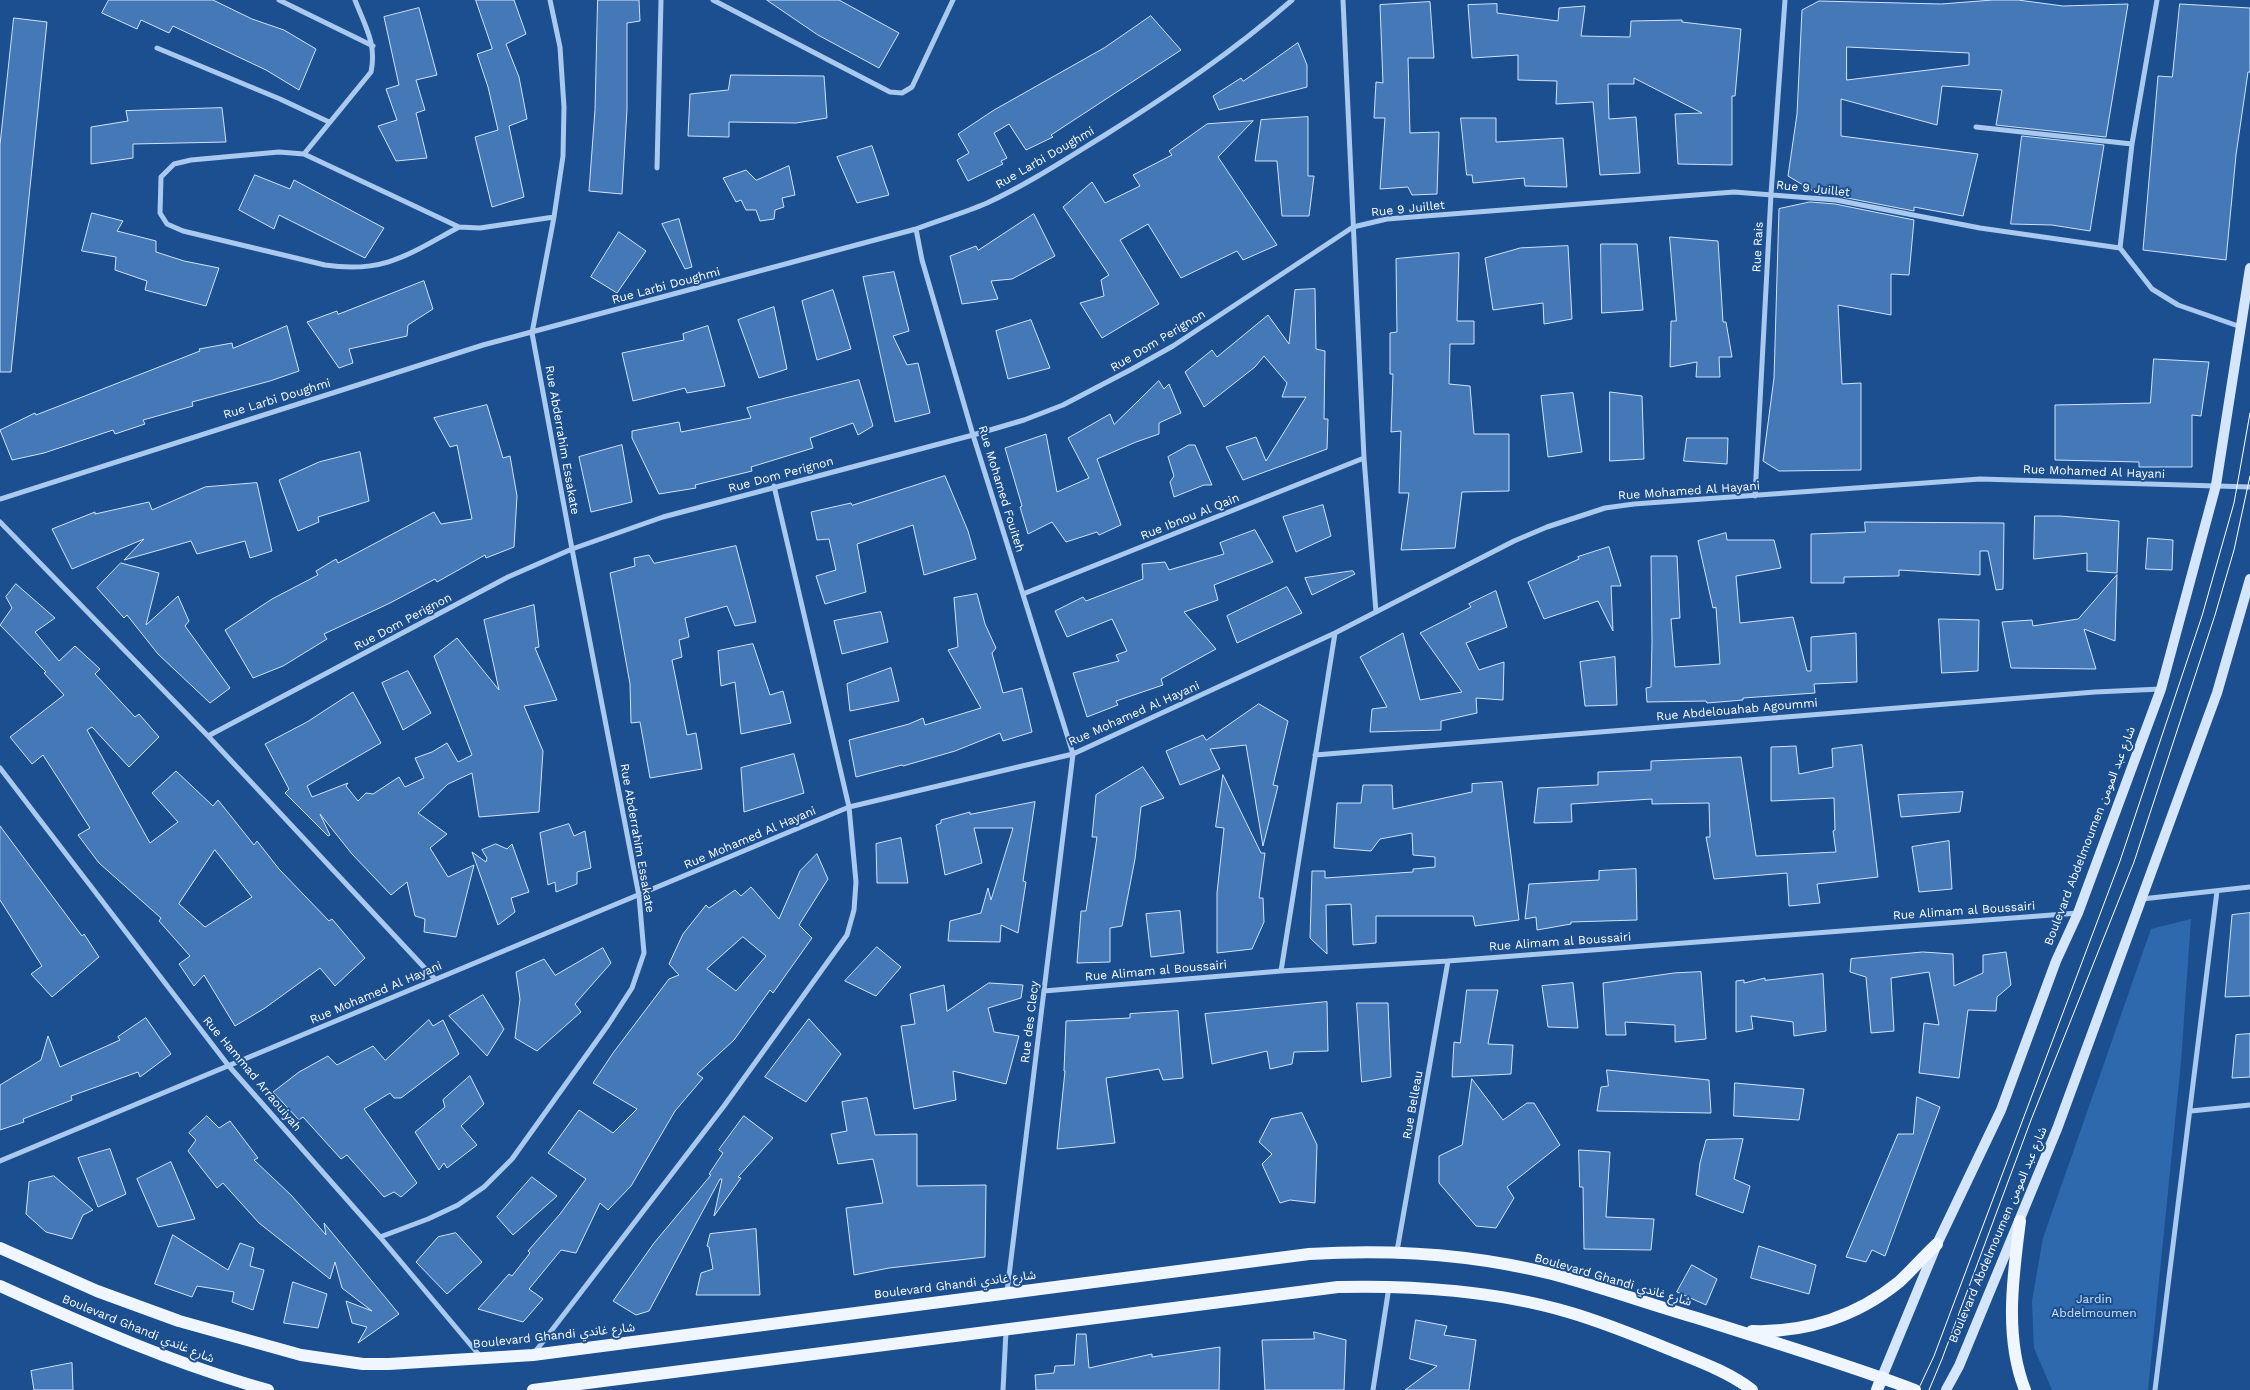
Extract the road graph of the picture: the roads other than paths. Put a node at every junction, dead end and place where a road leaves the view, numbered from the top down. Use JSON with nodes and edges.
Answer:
{"nodes":[{"id":1,"x":279,"y":0,"type":"edge"},
{"id":2,"x":355,"y":0,"type":"edge"},
{"id":3,"x":550,"y":0,"type":"edge"},
{"id":4,"x":661,"y":0,"type":"edge"},
{"id":5,"x":713,"y":0,"type":"edge"},
{"id":6,"x":953,"y":0,"type":"edge"},
{"id":7,"x":1292,"y":0,"type":"edge"},
{"id":8,"x":1343,"y":0,"type":"edge"},
{"id":9,"x":1785,"y":0,"type":"edge"},
{"id":10,"x":2157,"y":0,"type":"edge"},
{"id":11,"x":373,"y":46,"type":"junction"},
{"id":12,"x":157,"y":48,"type":"dead end"},
{"id":13,"x":329,"y":122,"type":"junction"},
{"id":14,"x":1976,"y":127,"type":"dead end"},
{"id":15,"x":2132,"y":144,"type":"junction"},
{"id":16,"x":304,"y":154,"type":"junction"},
{"id":17,"x":658,"y":168,"type":"dead end"},
{"id":18,"x":1771,"y":194,"type":"junction"},
{"id":19,"x":554,"y":217,"type":"junction"},
{"id":20,"x":458,"y":227,"type":"junction"},
{"id":21,"x":1353,"y":227,"type":"junction"},
{"id":22,"x":916,"y":229,"type":"junction"},
{"id":23,"x":2120,"y":248,"type":"junction"},
{"id":24,"x":2250,"y":268,"type":"edge"},
{"id":25,"x":2241,"y":327,"type":"junction"},
{"id":26,"x":532,"y":333,"type":"junction"},
{"id":27,"x":973,"y":435,"type":"junction"},
{"id":28,"x":1364,"y":458,"type":"junction"},
{"id":29,"x":774,"y":486,"type":"junction"},
{"id":30,"x":2216,"y":486,"type":"junction"},
{"id":31,"x":2250,"y":487,"type":"edge"},
{"id":32,"x":1755,"y":496,"type":"junction"},
{"id":33,"x":0,"y":498,"type":"edge"},
{"id":34,"x":0,"y":522,"type":"edge"},
{"id":35,"x":572,"y":548,"type":"junction"},
{"id":36,"x":2250,"y":579,"type":"edge"},
{"id":37,"x":1023,"y":594,"type":"junction"},
{"id":38,"x":1376,"y":612,"type":"junction"},
{"id":39,"x":1335,"y":633,"type":"junction"},
{"id":40,"x":2161,"y":688,"type":"junction"},
{"id":41,"x":208,"y":736,"type":"junction"},
{"id":42,"x":1073,"y":754,"type":"junction"},
{"id":43,"x":1315,"y":755,"type":"junction"},
{"id":44,"x":0,"y":768,"type":"edge"},
{"id":45,"x":849,"y":807,"type":"junction"},
{"id":46,"x":2250,"y":887,"type":"edge"},
{"id":47,"x":2217,"y":891,"type":"junction"},
{"id":48,"x":639,"y":896,"type":"junction"},
{"id":49,"x":2142,"y":899,"type":"junction"},
{"id":50,"x":2078,"y":912,"type":"junction"},
{"id":51,"x":1448,"y":961,"type":"junction"},
{"id":52,"x":1281,"y":971,"type":"junction"},
{"id":53,"x":435,"y":979,"type":"junction"},
{"id":54,"x":1044,"y":990,"type":"junction"},
{"id":55,"x":228,"y":1065,"type":"junction"},
{"id":56,"x":2250,"y":1104,"type":"edge"},
{"id":57,"x":2190,"y":1111,"type":"junction"},
{"id":58,"x":0,"y":1161,"type":"edge"},
{"id":59,"x":2020,"y":1221,"type":"junction"},
{"id":60,"x":380,"y":1237,"type":"junction"},
{"id":61,"x":1937,"y":1244,"type":"junction"},
{"id":62,"x":0,"y":1248,"type":"edge"},
{"id":63,"x":1397,"y":1252,"type":"junction"},
{"id":64,"x":0,"y":1286,"type":"edge"},
{"id":65,"x":1389,"y":1287,"type":"junction"},
{"id":66,"x":1007,"y":1292,"type":"junction"},
{"id":67,"x":1007,"y":1328,"type":"junction"},
{"id":68,"x":1735,"y":1330,"type":"junction"},
{"id":69,"x":533,"y":1354,"type":"junction"},
{"id":70,"x":482,"y":1359,"type":"junction"},
{"id":71,"x":1882,"y":1377,"type":"junction"},
{"id":72,"x":1747,"y":1387,"type":"edge"},
{"id":73,"x":268,"y":1390,"type":"edge"},
{"id":74,"x":533,"y":1390,"type":"edge"},
{"id":75,"x":539,"y":1390,"type":"edge"},
{"id":76,"x":1003,"y":1390,"type":"edge"},
{"id":77,"x":1373,"y":1390,"type":"edge"},
{"id":78,"x":1764,"y":1390,"type":"edge"},
{"id":79,"x":1877,"y":1390,"type":"edge"},
{"id":80,"x":1915,"y":1390,"type":"edge"},
{"id":81,"x":1946,"y":1390,"type":"edge"},
{"id":82,"x":2025,"y":1390,"type":"edge"},
{"id":83,"x":2155,"y":1390,"type":"edge"}],
"edges":[{"from":1,"to":11,"type":"street"},
{"from":2,"to":11,"type":"street"},
{"from":3,"to":19,"type":"street"},
{"from":4,"to":17,"type":"street"},
{"from":5,"to":6,"type":"street"},
{"from":7,"to":22,"type":"street","name":"Rue Larbi Doughmi"},
{"from":8,"to":21,"type":"street"},
{"from":9,"to":18,"type":"street","name":"Rue Rais"},
{"from":10,"to":15,"type":"street"},
{"from":11,"to":13,"type":"street"},
{"from":12,"to":13,"type":"street"},
{"from":13,"to":16,"type":"street"},
{"from":14,"to":15,"type":"street"},
{"from":15,"to":23,"type":"street"},
{"from":16,"to":20,"type":"street"},
{"from":16,"to":20,"type":"street"},
{"from":18,"to":21,"type":"street","name":"Rue 9 Juillet"},
{"from":18,"to":23,"type":"street","name":"Rue 9 Juillet"},
{"from":18,"to":32,"type":"street","name":"Rue Rais"},
{"from":19,"to":20,"type":"street"},
{"from":19,"to":26,"type":"street"},
{"from":21,"to":27,"type":"street","name":"Rue Dom Perignon"},
{"from":21,"to":28,"type":"street"},
{"from":22,"to":26,"type":"street","name":"Rue Larbi Doughmi"},
{"from":22,"to":27,"type":"street","name":"Rue Mohamed Fouiteh"},
{"from":23,"to":25,"type":"street"},
{"from":24,"to":25,"type":"main road","name":"Boulevard Abdelmoumen شارع عبد المومن"},
{"from":25,"to":30,"type":"main road","name":"Boulevard Abdelmoumen شارع عبد المومن"},
{"from":26,"to":33,"type":"street","name":"Rue Larbi Doughmi"},
{"from":26,"to":35,"type":"street","name":"Rue Abderrahim Essakate"},
{"from":27,"to":29,"type":"street","name":"Rue Dom Perignon"},
{"from":27,"to":37,"type":"street","name":"Rue Mohamed Fouiteh"},
{"from":28,"to":37,"type":"street","name":"Rue Ibnou Al Qain"},
{"from":28,"to":38,"type":"street"},
{"from":29,"to":35,"type":"street","name":"Rue Dom Perignon"},
{"from":29,"to":45,"type":"street"},
{"from":30,"to":31,"type":"street","name":"Rue Mohamed Al Hayani"},
{"from":30,"to":32,"type":"street","name":"Rue Mohamed Al Hayani"},
{"from":30,"to":40,"type":"main road","name":"Boulevard Abdelmoumen شارع عبد المومن"},
{"from":32,"to":38,"type":"street","name":"Rue Mohamed Al Hayani"},
{"from":34,"to":41,"type":"street"},
{"from":35,"to":41,"type":"street","name":"Rue Dom Perignon"},
{"from":35,"to":48,"type":"street","name":"Rue Abderrahim Essakate"},
{"from":36,"to":49,"type":"main road","name":"Boulevard Abdelmoumen شارع عبد المومن"},
{"from":37,"to":42,"type":"street","name":"Rue Mohamed Fouiteh"},
{"from":38,"to":39,"type":"street","name":"Rue Mohamed Al Hayani"},
{"from":39,"to":42,"type":"street","name":"Rue Mohamed Al Hayani"},
{"from":39,"to":43,"type":"street"},
{"from":40,"to":43,"type":"street","name":"Rue Abdelouahab Agoummi"},
{"from":40,"to":50,"type":"main road","name":"Boulevard Abdelmoumen شارع عبد المومن"},
{"from":41,"to":53,"type":"street"},
{"from":42,"to":45,"type":"street","name":"Rue Mohamed Al Hayani"},
{"from":42,"to":54,"type":"street","name":"Rue des Clecy"},
{"from":43,"to":52,"type":"street"},
{"from":44,"to":55,"type":"street","name":"Rue Hammad Arraouiyah"},
{"from":45,"to":48,"type":"street","name":"Rue Mohamed Al Hayani"},
{"from":45,"to":69,"type":"street"},
{"from":46,"to":47,"type":"street"},
{"from":47,"to":49,"type":"street"},
{"from":47,"to":57,"type":"street"},
{"from":48,"to":53,"type":"street","name":"Rue Mohamed Al Hayani"},
{"from":48,"to":60,"type":"street","name":"Rue Abderrahim Essakate"},
{"from":49,"to":59,"type":"main road","name":"Boulevard Abdelmoumen شارع عبد المومن"},
{"from":50,"to":51,"type":"street","name":"Rue Alimam al Boussairi"},
{"from":50,"to":61,"type":"main road","name":"Boulevard Abdelmoumen شارع عبد المومن"},
{"from":51,"to":52,"type":"street","name":"Rue Alimam al Boussairi"},
{"from":51,"to":63,"type":"street","name":"Rue Belleau"},
{"from":52,"to":54,"type":"street","name":"Rue Alimam al Boussairi"},
{"from":53,"to":55,"type":"street","name":"Rue Mohamed Al Hayani"},
{"from":54,"to":66,"type":"street","name":"Rue des Clecy"},
{"from":55,"to":58,"type":"street","name":"Rue Mohamed Al Hayani"},
{"from":55,"to":60,"type":"street","name":"Rue Hammad Arraouiyah"},
{"from":56,"to":57,"type":"street"},
{"from":57,"to":83,"type":"street"},
{"from":59,"to":81,"type":"main road","name":"Boulevard Abdelmoumen شارع عبد المومن"},
{"from":59,"to":82,"type":"main road"},
{"from":60,"to":70,"type":"street","name":"Rue Hammad Arraouiyah"},
{"from":61,"to":68,"type":"main road"},
{"from":61,"to":71,"type":"main road","name":"Boulevard Abdelmoumen شارع عبد المومن"},
{"from":62,"to":70,"type":"main road","name":"Boulevard Ghandi شارع غاندي"},
{"from":63,"to":66,"type":"main road","name":"Boulevard Ghandi شارع غاندي"},
{"from":63,"to":68,"type":"main road","name":"Boulevard Ghandi شارع غاندي"},
{"from":64,"to":73,"type":"main road","name":"Boulevard Ghandi شارع غاندي"},
{"from":65,"to":67,"type":"main road"},
{"from":65,"to":72,"type":"main road"},
{"from":65,"to":77,"type":"street"},
{"from":66,"to":69,"type":"main road","name":"Boulevard Ghandi شارع غاندي"},
{"from":67,"to":75,"type":"main road"},
{"from":67,"to":76,"type":"street"},
{"from":68,"to":71,"type":"main road","name":"Boulevard Ghandi شارع غاندي"},
{"from":69,"to":70,"type":"main road","name":"Boulevard Ghandi شارع غاندي"},
{"from":71,"to":79,"type":"main road","name":"Boulevard Abdelmoumen شارع عبد المومن"},
{"from":71,"to":80,"type":"main road","name":"Boulevard Ghandi شارع غاندي"},
{"from":72,"to":78,"type":"main road"},
{"from":74,"to":75,"type":"main road"}]}
